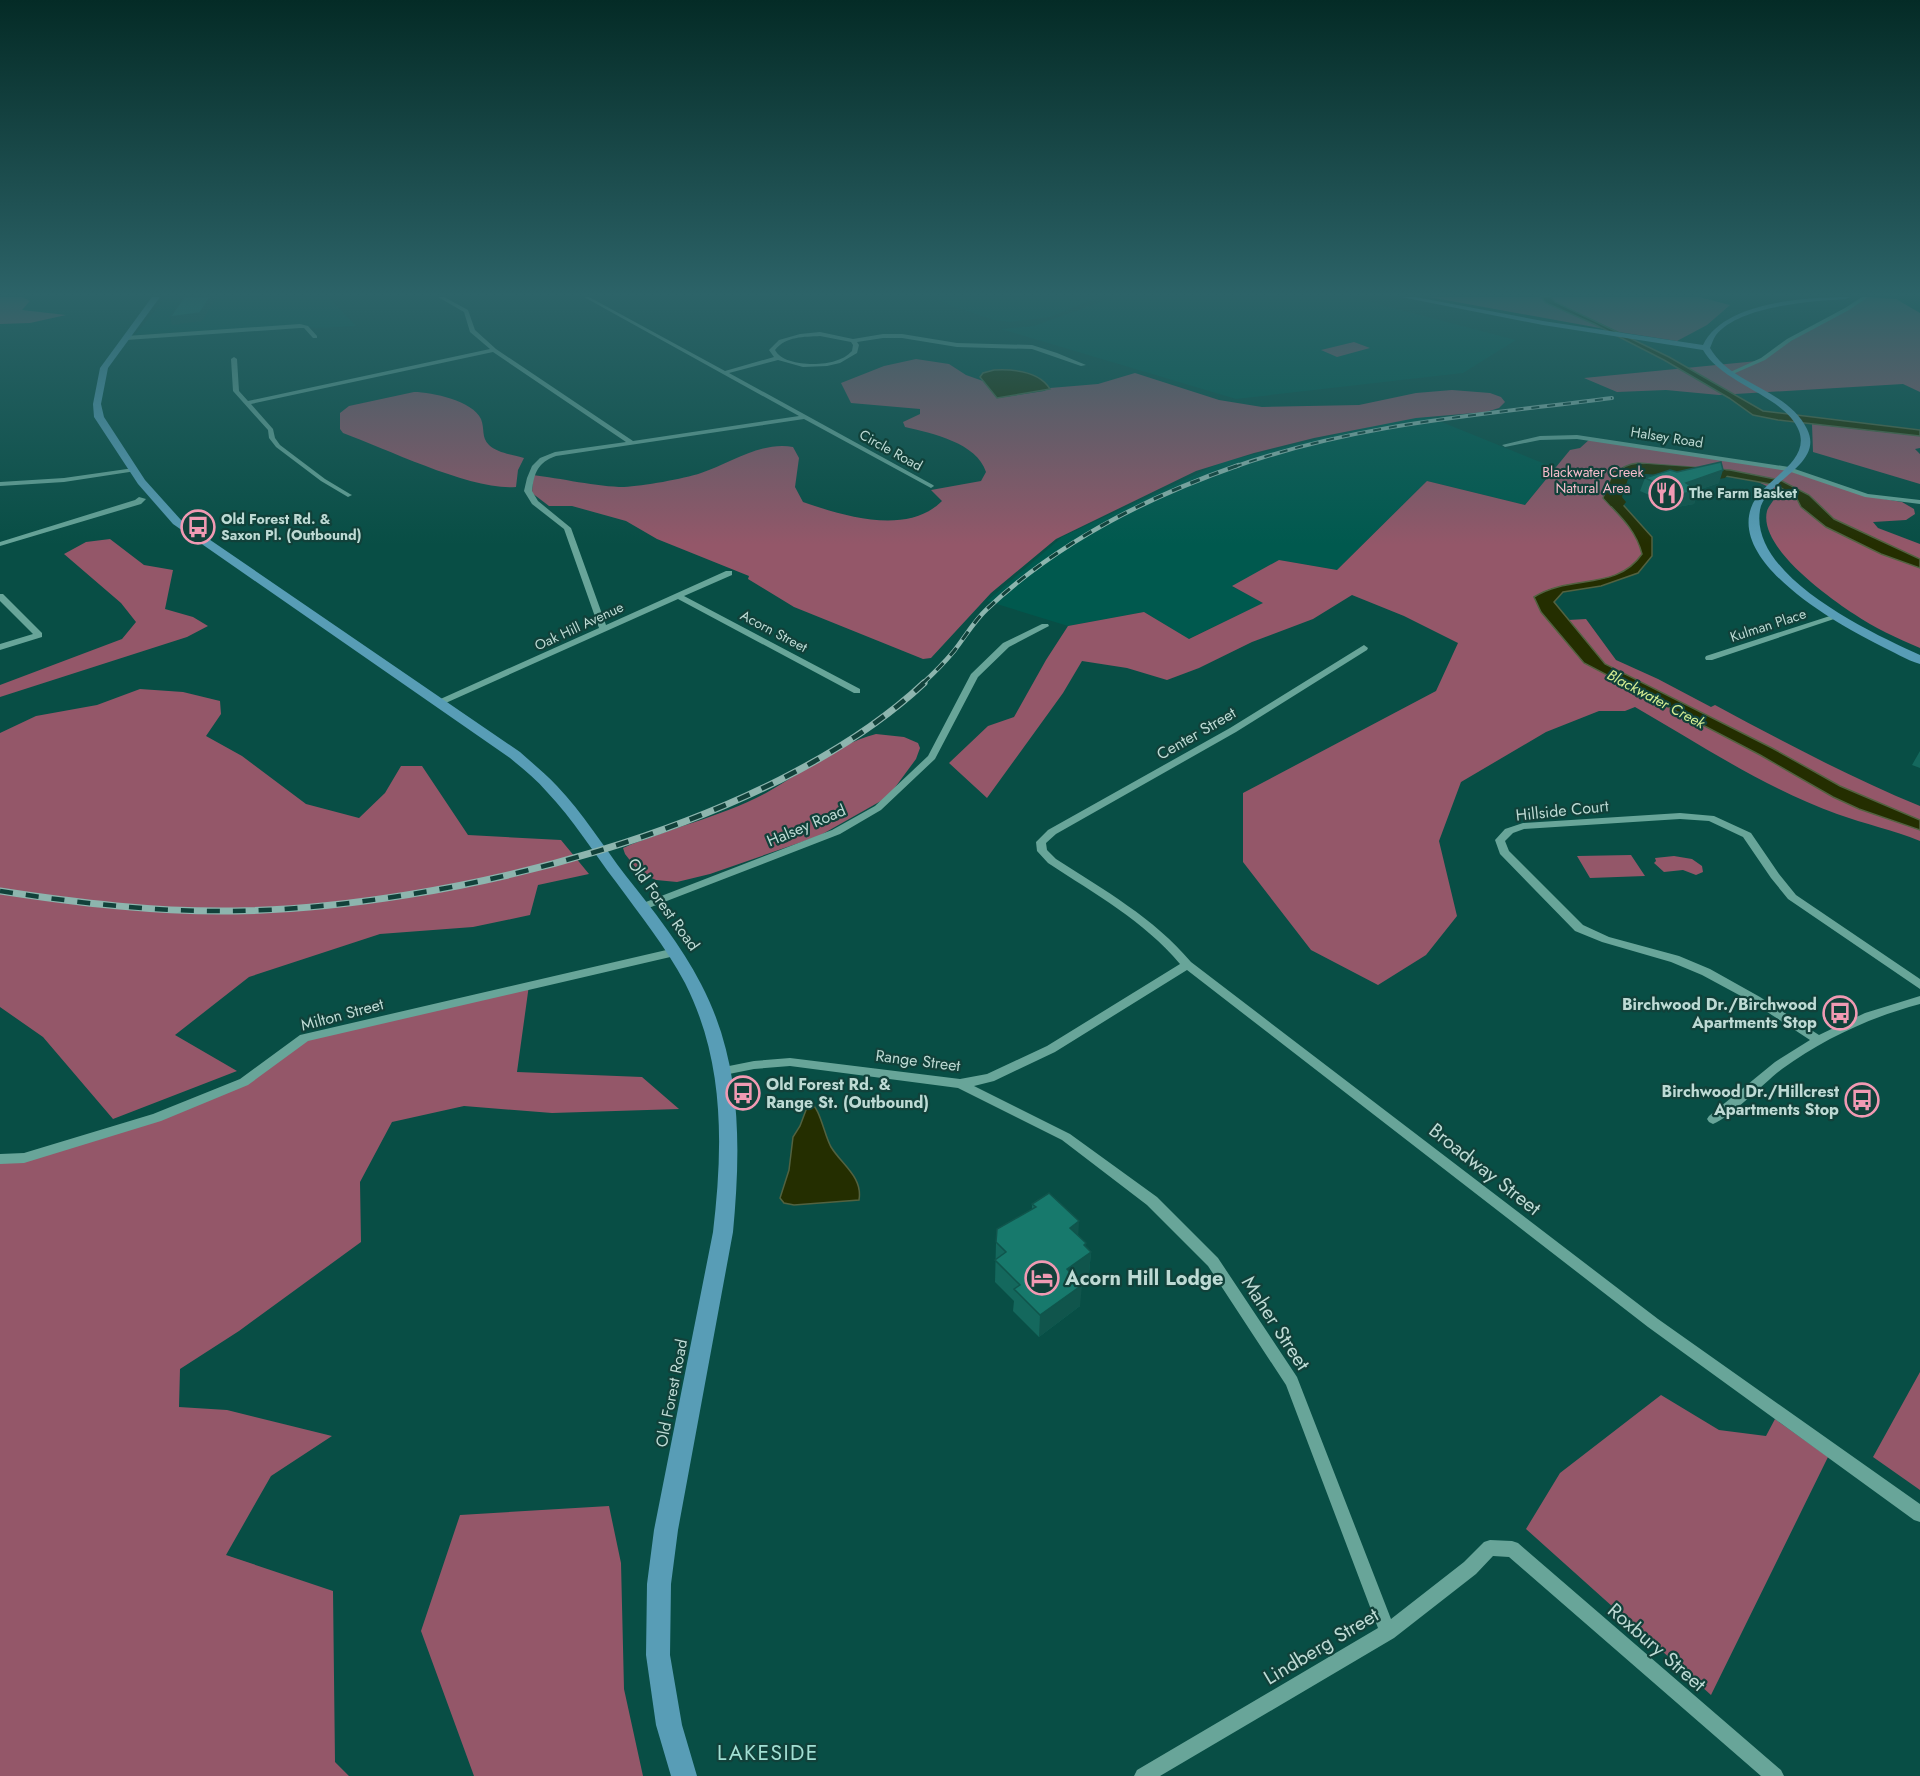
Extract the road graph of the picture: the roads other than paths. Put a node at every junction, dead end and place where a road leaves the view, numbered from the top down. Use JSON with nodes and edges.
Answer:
{"nodes":[{"id":1,"x":102,"y":380,"type":"edge"},
{"id":2,"x":235,"y":380,"type":"edge"},
{"id":3,"x":355,"y":380,"type":"edge"},
{"id":4,"x":538,"y":380,"type":"edge"},
{"id":5,"x":740,"y":380,"type":"edge"},
{"id":6,"x":1743,"y":380,"type":"edge"},
{"id":7,"x":247,"y":403,"type":"junction"},
{"id":8,"x":806,"y":417,"type":"junction"},
{"id":9,"x":632,"y":443,"type":"junction"},
{"id":10,"x":1505,"y":445,"type":"dead end"},
{"id":11,"x":134,"y":470,"type":"junction"},
{"id":12,"x":1788,"y":470,"type":"junction"},
{"id":13,"x":0,"y":484,"type":"edge"},
{"id":14,"x":931,"y":486,"type":"dead end"},
{"id":15,"x":348,"y":495,"type":"dead end"},
{"id":16,"x":146,"y":497,"type":"junction"},
{"id":17,"x":1920,"y":501,"type":"edge"},
{"id":18,"x":0,"y":544,"type":"edge"},
{"id":19,"x":729,"y":573,"type":"dead end"},
{"id":20,"x":0,"y":596,"type":"edge"},
{"id":21,"x":678,"y":596,"type":"junction"},
{"id":22,"x":1836,"y":617,"type":"junction"},
{"id":23,"x":1046,"y":626,"type":"dead end"},
{"id":24,"x":603,"y":629,"type":"junction"},
{"id":25,"x":0,"y":647,"type":"edge"},
{"id":26,"x":1364,"y":648,"type":"dead end"},
{"id":27,"x":1709,"y":658,"type":"dead end"},
{"id":28,"x":1920,"y":660,"type":"edge"},
{"id":29,"x":857,"y":691,"type":"dead end"},
{"id":30,"x":439,"y":703,"type":"junction"},
{"id":31,"x":1041,"y":842,"type":"joint"},
{"id":32,"x":642,"y":906,"type":"junction"},
{"id":33,"x":675,"y":952,"type":"junction"},
{"id":34,"x":1187,"y":965,"type":"junction"},
{"id":35,"x":1920,"y":985,"type":"edge"},
{"id":36,"x":1920,"y":1000,"type":"edge"},
{"id":37,"x":1820,"y":1041,"type":"junction"},
{"id":38,"x":724,"y":1071,"type":"junction"},
{"id":39,"x":960,"y":1084,"type":"junction"},
{"id":40,"x":1713,"y":1119,"type":"dead end"},
{"id":41,"x":0,"y":1159,"type":"edge"},
{"id":42,"x":1920,"y":1514,"type":"edge"},
{"id":43,"x":1512,"y":1549,"type":"joint"},
{"id":44,"x":1388,"y":1632,"type":"junction"},
{"id":45,"x":684,"y":1776,"type":"edge"},
{"id":46,"x":1143,"y":1776,"type":"edge"},
{"id":47,"x":1775,"y":1776,"type":"edge"}],
"edges":[{"from":1,"to":11,"type":"main road","name":"Old Forest Road"},
{"from":2,"to":7,"type":"street"},
{"from":3,"to":7,"type":"street"},
{"from":4,"to":9,"type":"street"},
{"from":5,"to":8,"type":"street","name":"Circle Road"},
{"from":6,"to":12,"type":"main road"},
{"from":7,"to":15,"type":"street"},
{"from":8,"to":9,"type":"street"},
{"from":8,"to":14,"type":"street","name":"Circle Road"},
{"from":9,"to":24,"type":"street"},
{"from":10,"to":12,"type":"street","name":"Halsey Road"},
{"from":11,"to":13,"type":"street"},
{"from":11,"to":16,"type":"main road","name":"Old Forest Road"},
{"from":12,"to":17,"type":"street","name":"Halsey Road"},
{"from":12,"to":22,"type":"main road"},
{"from":16,"to":18,"type":"street"},
{"from":16,"to":30,"type":"main road","name":"Old Forest Road"},
{"from":19,"to":21,"type":"street","name":"Oak Hill Avenue"},
{"from":20,"to":25,"type":"street"},
{"from":21,"to":24,"type":"street","name":"Oak Hill Avenue"},
{"from":21,"to":29,"type":"street","name":"Acorn Street"},
{"from":22,"to":27,"type":"street","name":"Kulman Place"},
{"from":22,"to":28,"type":"main road"},
{"from":23,"to":32,"type":"street","name":"Halsey Road"},
{"from":24,"to":30,"type":"street","name":"Oak Hill Avenue"},
{"from":26,"to":31,"type":"street","name":"Center Street"},
{"from":30,"to":32,"type":"main road","name":"Old Forest Road"},
{"from":31,"to":34,"type":"street","name":"Broadway Street"},
{"from":32,"to":33,"type":"main road","name":"Old Forest Road"},
{"from":33,"to":38,"type":"main road","name":"Old Forest Road"},
{"from":33,"to":41,"type":"street","name":"Milton Street"},
{"from":34,"to":39,"type":"street","name":"Range Street"},
{"from":34,"to":42,"type":"street","name":"Broadway Street"},
{"from":35,"to":37,"type":"street","name":"Hillside Court"},
{"from":36,"to":37,"type":"street"},
{"from":37,"to":40,"type":"street"},
{"from":38,"to":39,"type":"street","name":"Range Street"},
{"from":38,"to":45,"type":"main road","name":"Old Forest Road"},
{"from":39,"to":44,"type":"street","name":"Maher Street"},
{"from":43,"to":44,"type":"street","name":"Lindberg Street"},
{"from":43,"to":47,"type":"street","name":"Roxbury Street"},
{"from":44,"to":46,"type":"street","name":"Lindberg Street"}]}
